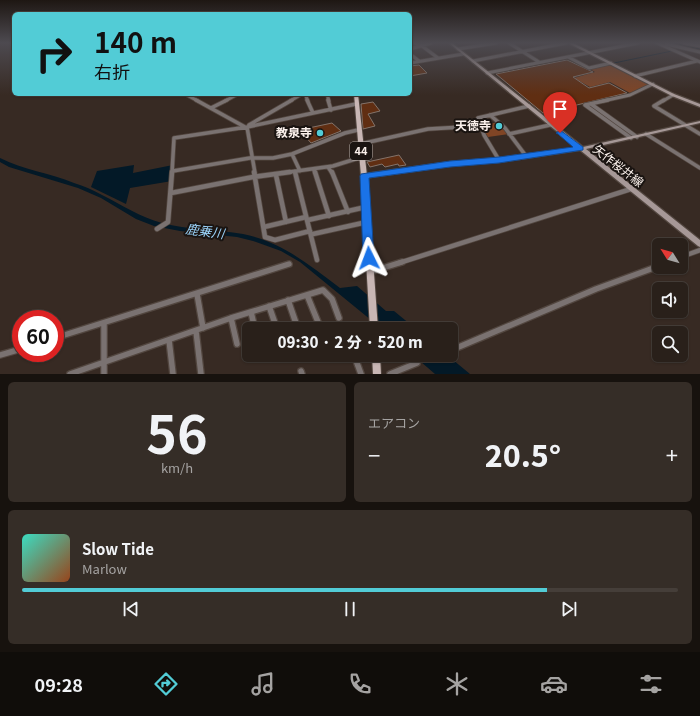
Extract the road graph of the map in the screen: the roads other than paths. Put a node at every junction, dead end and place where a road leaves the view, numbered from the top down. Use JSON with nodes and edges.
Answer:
{"nodes":[{"id":1,"x":422,"y":60,"type":"edge"},
{"id":2,"x":548,"y":60,"type":"edge"},
{"id":3,"x":575,"y":60,"type":"edge"},
{"id":4,"x":606,"y":60,"type":"edge"},
{"id":5,"x":419,"y":61,"type":"joint"},
{"id":6,"x":473,"y":61,"type":"edge"},
{"id":7,"x":539,"y":62,"type":"joint"},
{"id":8,"x":699,"y":62,"type":"edge"},
{"id":9,"x":412,"y":63,"type":"edge"},
{"id":10,"x":611,"y":63,"type":"junction"},
{"id":11,"x":487,"y":73,"type":"junction"},
{"id":12,"x":635,"y":76,"type":"junction"},
{"id":13,"x":653,"y":84,"type":"junction"},
{"id":14,"x":673,"y":95,"type":"junction"},
{"id":15,"x":189,"y":96,"type":"edge"},
{"id":16,"x":234,"y":96,"type":"edge"},
{"id":17,"x":299,"y":96,"type":"edge"},
{"id":18,"x":307,"y":96,"type":"edge"},
{"id":19,"x":328,"y":96,"type":"edge"},
{"id":20,"x":356,"y":96,"type":"edge"},
{"id":21,"x":356,"y":104,"type":"junction"},
{"id":22,"x":591,"y":104,"type":"junction"},
{"id":23,"x":529,"y":106,"type":"junction"},
{"id":24,"x":700,"y":106,"type":"edge"},
{"id":25,"x":211,"y":108,"type":"junction"},
{"id":26,"x":331,"y":110,"type":"junction"},
{"id":27,"x":313,"y":113,"type":"junction"},
{"id":28,"x":490,"y":115,"type":"junction"},
{"id":29,"x":700,"y":122,"type":"edge"},
{"id":30,"x":550,"y":125,"type":"junction"},
{"id":31,"x":480,"y":126,"type":"junction"},
{"id":32,"x":684,"y":126,"type":"junction"},
{"id":33,"x":246,"y":127,"type":"junction"},
{"id":34,"x":358,"y":130,"type":"junction"},
{"id":35,"x":510,"y":134,"type":"junction"},
{"id":36,"x":646,"y":134,"type":"junction"},
{"id":37,"x":700,"y":134,"type":"edge"},
{"id":38,"x":634,"y":137,"type":"junction"},
{"id":39,"x":360,"y":144,"type":"junction"},
{"id":40,"x":580,"y":149,"type":"junction"},
{"id":41,"x":292,"y":154,"type":"junction"},
{"id":42,"x":526,"y":156,"type":"junction"},
{"id":43,"x":362,"y":157,"type":"junction"},
{"id":44,"x":252,"y":158,"type":"junction"},
{"id":45,"x":499,"y":160,"type":"junction"},
{"id":46,"x":328,"y":167,"type":"junction"},
{"id":47,"x":700,"y":168,"type":"edge"},
{"id":48,"x":314,"y":170,"type":"junction"},
{"id":49,"x":172,"y":171,"type":"junction"},
{"id":50,"x":297,"y":172,"type":"junction"},
{"id":51,"x":276,"y":175,"type":"junction"},
{"id":52,"x":364,"y":176,"type":"junction"},
{"id":53,"x":256,"y":177,"type":"junction"},
{"id":54,"x":631,"y":189,"type":"junction"},
{"id":55,"x":171,"y":192,"type":"junction"},
{"id":56,"x":366,"y":207,"type":"junction"},
{"id":57,"x":348,"y":212,"type":"junction"},
{"id":58,"x":329,"y":216,"type":"junction"},
{"id":59,"x":307,"y":219,"type":"junction"},
{"id":60,"x":286,"y":222,"type":"junction"},
{"id":61,"x":367,"y":222,"type":"junction"},
{"id":62,"x":264,"y":227,"type":"junction"},
{"id":63,"x":157,"y":229,"type":"dead end"},
{"id":64,"x":311,"y":233,"type":"junction"},
{"id":65,"x":700,"y":244,"type":"edge"},
{"id":66,"x":700,"y":250,"type":"edge"},
{"id":67,"x":688,"y":254,"type":"edge"},
{"id":68,"x":317,"y":260,"type":"dead end"},
{"id":69,"x":289,"y":264,"type":"dead end"},
{"id":70,"x":652,"y":269,"type":"edge"},
{"id":71,"x":369,"y":272,"type":"junction"},
{"id":72,"x":197,"y":294,"type":"junction"},
{"id":73,"x":307,"y":295,"type":"junction"},
{"id":74,"x":288,"y":300,"type":"junction"},
{"id":75,"x":269,"y":306,"type":"junction"},
{"id":76,"x":251,"y":312,"type":"junction"},
{"id":77,"x":231,"y":318,"type":"junction"},
{"id":78,"x":339,"y":318,"type":"dead end"},
{"id":79,"x":253,"y":322,"type":"edge"},
{"id":80,"x":275,"y":322,"type":"edge"},
{"id":81,"x":296,"y":322,"type":"edge"},
{"id":82,"x":318,"y":322,"type":"dead end"},
{"id":83,"x":374,"y":322,"type":"edge"},
{"id":84,"x":104,"y":323,"type":"junction"},
{"id":85,"x":203,"y":328,"type":"junction"},
{"id":86,"x":196,"y":331,"type":"junction"},
{"id":87,"x":64,"y":335,"type":"edge"},
{"id":88,"x":169,"y":340,"type":"junction"},
{"id":89,"x":237,"y":344,"type":"dead end"},
{"id":90,"x":458,"y":347,"type":"edge"},
{"id":91,"x":12,"y":351,"type":"edge"},
{"id":92,"x":0,"y":355,"type":"edge"},
{"id":93,"x":357,"y":362,"type":"edge"},
{"id":94,"x":376,"y":362,"type":"edge"},
{"id":95,"x":104,"y":363,"type":"junction"},
{"id":96,"x":417,"y":363,"type":"dead end"},
{"id":97,"x":70,"y":374,"type":"edge"},
{"id":98,"x":104,"y":374,"type":"edge"},
{"id":99,"x":173,"y":374,"type":"edge"},
{"id":100,"x":200,"y":374,"type":"edge"},
{"id":101,"x":361,"y":374,"type":"edge"},
{"id":102,"x":377,"y":374,"type":"edge"},
{"id":103,"x":390,"y":374,"type":"edge"}],
"edges":[{"from":1,"to":5,"type":"street"},
{"from":2,"to":7,"type":"street"},
{"from":3,"to":10,"type":"street"},
{"from":4,"to":10,"type":"street"},
{"from":5,"to":9,"type":"street"},
{"from":6,"to":11,"type":"street","name":"矢作桜井線"},
{"from":7,"to":11,"type":"street"},
{"from":8,"to":12,"type":"street"},
{"from":10,"to":12,"type":"street"},
{"from":11,"to":23,"type":"street","name":"矢作桜井線"},
{"from":12,"to":13,"type":"street"},
{"from":13,"to":14,"type":"street"},
{"from":13,"to":22,"type":"street"},
{"from":14,"to":24,"type":"street"},
{"from":14,"to":32,"type":"street"},
{"from":15,"to":25,"type":"street"},
{"from":16,"to":25,"type":"street"},
{"from":17,"to":33,"type":"street"},
{"from":18,"to":27,"type":"street"},
{"from":19,"to":26,"type":"street"},
{"from":20,"to":21,"type":"main road","number":"44"},
{"from":21,"to":26,"type":"street"},
{"from":21,"to":34,"type":"main road","number":"44"},
{"from":22,"to":38,"type":"street"},
{"from":22,"to":38,"type":"street"},
{"from":23,"to":28,"type":"street"},
{"from":23,"to":30,"type":"street","name":"矢作桜井線"},
{"from":25,"to":33,"type":"street"},
{"from":26,"to":27,"type":"street"},
{"from":27,"to":33,"type":"street"},
{"from":28,"to":31,"type":"street"},
{"from":28,"to":35,"type":"street"},
{"from":29,"to":32,"type":"street"},
{"from":30,"to":35,"type":"street"},
{"from":30,"to":40,"type":"street","name":"矢作桜井線"},
{"from":31,"to":39,"type":"street"},
{"from":31,"to":45,"type":"street"},
{"from":32,"to":36,"type":"street"},
{"from":32,"to":37,"type":"street"},
{"from":33,"to":44,"type":"street"},
{"from":33,"to":49,"type":"street"},
{"from":34,"to":39,"type":"main road","number":"44"},
{"from":34,"to":41,"type":"street"},
{"from":35,"to":42,"type":"street"},
{"from":36,"to":38,"type":"street"},
{"from":36,"to":47,"type":"street"},
{"from":38,"to":40,"type":"street"},
{"from":39,"to":43,"type":"main road","number":"44"},
{"from":40,"to":42,"type":"street"},
{"from":40,"to":54,"type":"street","name":"矢作桜井線"},
{"from":41,"to":44,"type":"street"},
{"from":41,"to":50,"type":"street"},
{"from":42,"to":45,"type":"street"},
{"from":43,"to":46,"type":"street"},
{"from":43,"to":52,"type":"main road","number":"44"},
{"from":44,"to":49,"type":"street"},
{"from":44,"to":53,"type":"street"},
{"from":45,"to":52,"type":"street"},
{"from":46,"to":48,"type":"street"},
{"from":46,"to":57,"type":"street"},
{"from":48,"to":50,"type":"street"},
{"from":48,"to":58,"type":"street"},
{"from":49,"to":55,"type":"street"},
{"from":50,"to":51,"type":"street"},
{"from":50,"to":59,"type":"street"},
{"from":51,"to":53,"type":"street"},
{"from":51,"to":60,"type":"street"},
{"from":52,"to":56,"type":"main road","number":"44"},
{"from":53,"to":55,"type":"street"},
{"from":53,"to":62,"type":"street"},
{"from":54,"to":65,"type":"street","name":"矢作桜井線"},
{"from":54,"to":71,"type":"street"},
{"from":55,"to":63,"type":"street"},
{"from":56,"to":57,"type":"street"},
{"from":56,"to":61,"type":"main road","number":"44"},
{"from":57,"to":58,"type":"street"},
{"from":58,"to":59,"type":"street"},
{"from":59,"to":60,"type":"street"},
{"from":59,"to":64,"type":"street"},
{"from":60,"to":62,"type":"street"},
{"from":61,"to":64,"type":"street"},
{"from":61,"to":71,"type":"main road","number":"44"},
{"from":62,"to":64,"type":"street"},
{"from":64,"to":68,"type":"street"},
{"from":66,"to":67,"type":"street"},
{"from":69,"to":72,"type":"street"},
{"from":70,"to":90,"type":"street"},
{"from":71,"to":83,"type":"main road","number":"44"},
{"from":72,"to":84,"type":"street"},
{"from":72,"to":85,"type":"street"},
{"from":73,"to":74,"type":"street"},
{"from":73,"to":78,"type":"street"},
{"from":73,"to":82,"type":"street"},
{"from":74,"to":75,"type":"street"},
{"from":74,"to":81,"type":"street"},
{"from":75,"to":76,"type":"street"},
{"from":75,"to":80,"type":"street"},
{"from":76,"to":77,"type":"street"},
{"from":76,"to":79,"type":"street"},
{"from":77,"to":85,"type":"street"},
{"from":77,"to":89,"type":"street"},
{"from":84,"to":87,"type":"street"},
{"from":84,"to":95,"type":"street"},
{"from":85,"to":86,"type":"street"},
{"from":86,"to":88,"type":"street"},
{"from":86,"to":100,"type":"street"},
{"from":88,"to":95,"type":"street"},
{"from":88,"to":99,"type":"street"},
{"from":91,"to":92,"type":"street"},
{"from":93,"to":101,"type":"street"},
{"from":94,"to":102,"type":"main road"},
{"from":95,"to":97,"type":"street"},
{"from":95,"to":98,"type":"street"},
{"from":96,"to":103,"type":"street"}]}
